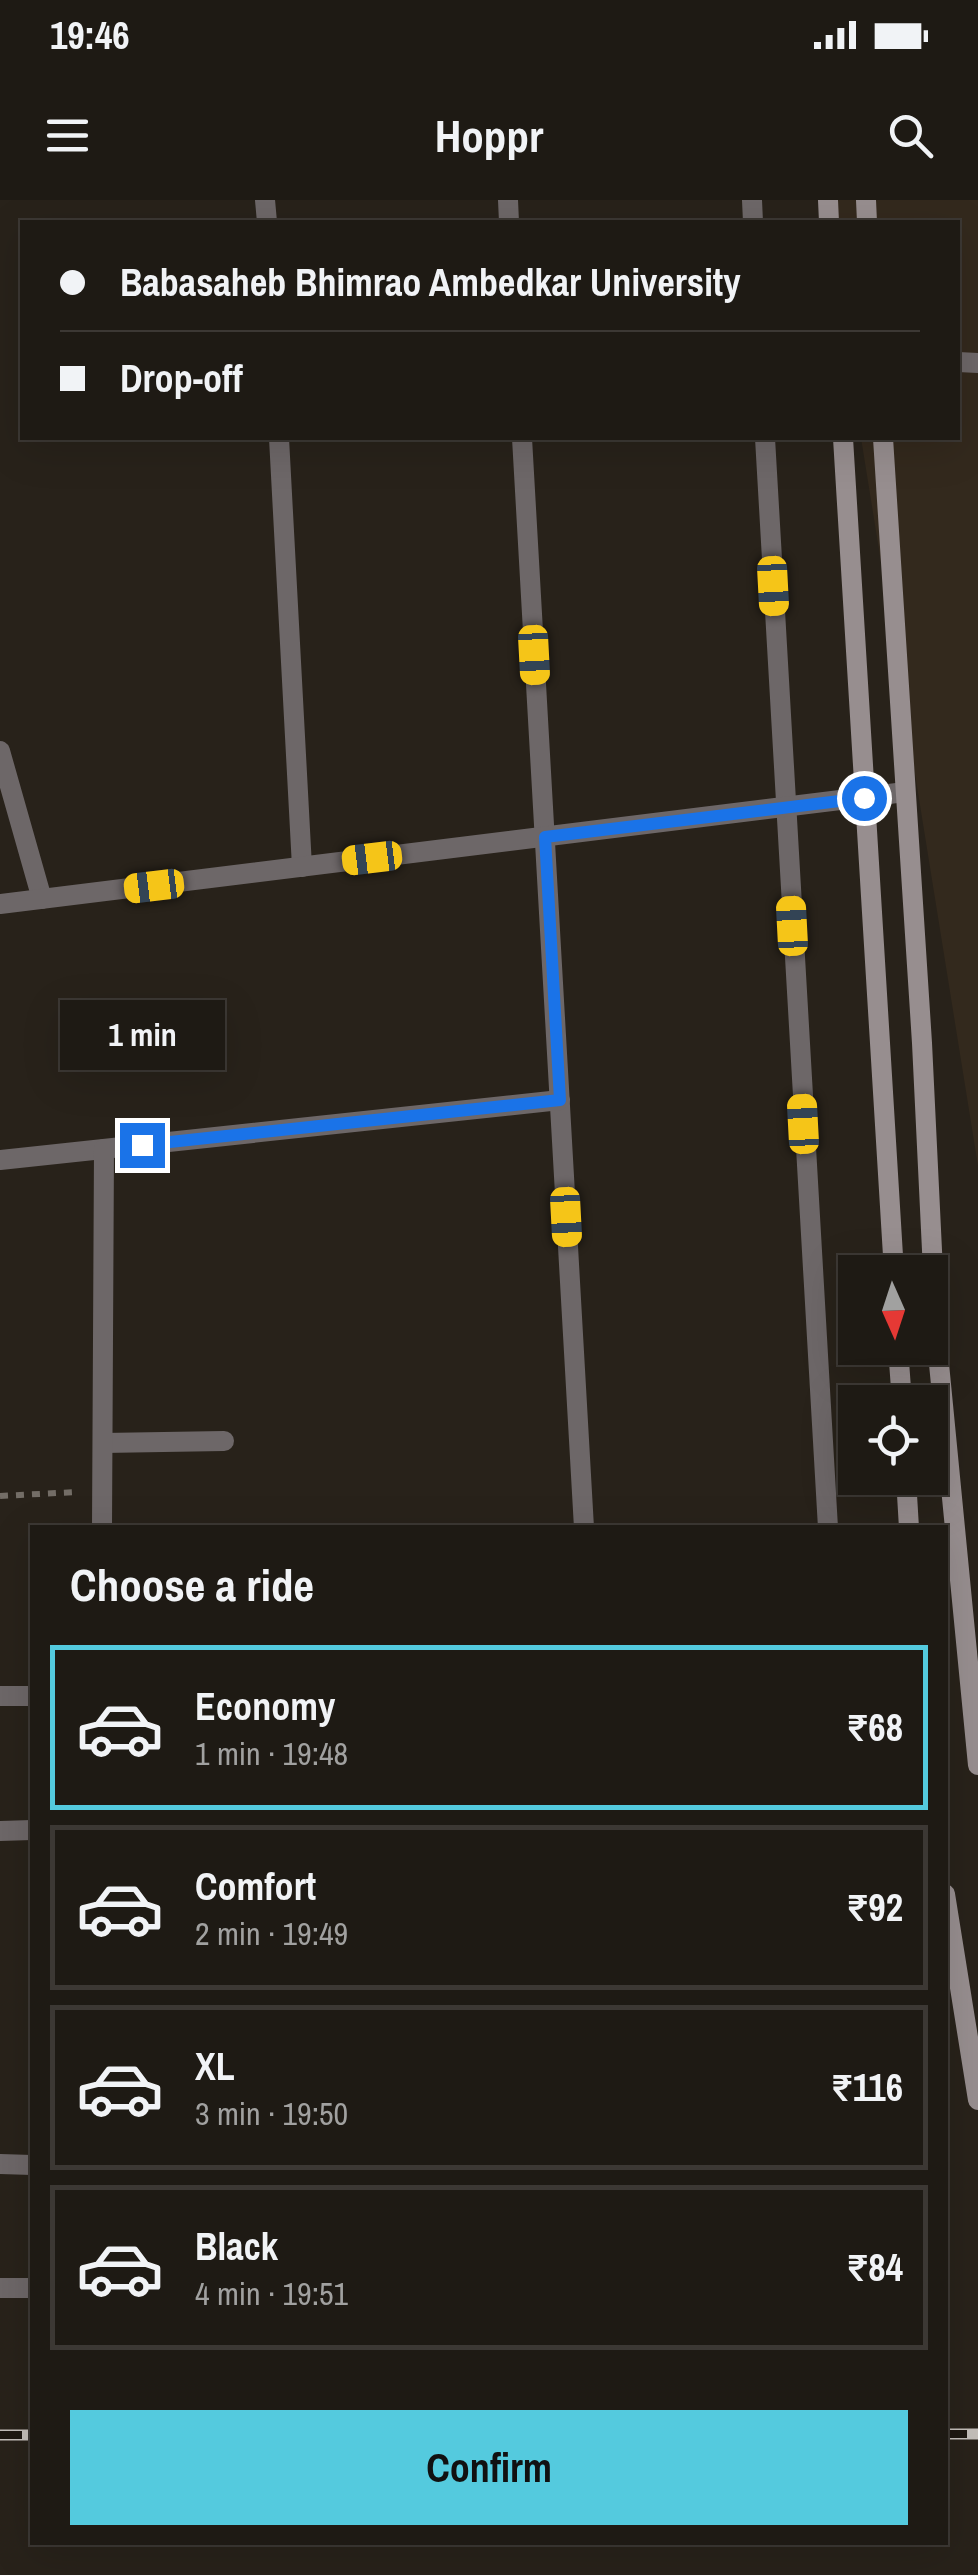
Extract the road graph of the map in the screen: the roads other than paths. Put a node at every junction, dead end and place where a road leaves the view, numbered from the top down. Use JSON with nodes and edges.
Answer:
{"nodes":[{"id":1,"x":278,"y":440,"type":"edge"},
{"id":2,"x":522,"y":440,"type":"edge"},
{"id":3,"x":765,"y":440,"type":"edge"},
{"id":4,"x":844,"y":440,"type":"edge"},
{"id":5,"x":883,"y":440,"type":"edge"},
{"id":6,"x":0,"y":751,"type":"edge"},
{"id":7,"x":905,"y":792,"type":"junction"},
{"id":8,"x":864,"y":798,"type":"junction"},
{"id":9,"x":785,"y":808,"type":"junction"},
{"id":10,"x":545,"y":837,"type":"junction"},
{"id":11,"x":302,"y":867,"type":"junction"},
{"id":12,"x":42,"y":899,"type":"junction"},
{"id":13,"x":0,"y":904,"type":"edge"},
{"id":14,"x":560,"y":1100,"type":"junction"},
{"id":15,"x":104,"y":1149,"type":"junction"},
{"id":16,"x":0,"y":1160,"type":"edge"},
{"id":17,"x":893,"y":1255,"type":"edge"},
{"id":18,"x":224,"y":1441,"type":"dead end"},
{"id":19,"x":103,"y":1443,"type":"junction"},
{"id":20,"x":907,"y":1495,"type":"edge"},
{"id":21,"x":102,"y":1525,"type":"edge"},
{"id":22,"x":584,"y":1525,"type":"edge"},
{"id":23,"x":828,"y":1525,"type":"edge"},
{"id":24,"x":910,"y":1525,"type":"edge"},
{"id":25,"x":0,"y":1696,"type":"edge"},
{"id":26,"x":30,"y":1696,"type":"edge"},
{"id":27,"x":978,"y":1765,"type":"edge"},
{"id":28,"x":0,"y":1830,"type":"edge"},
{"id":29,"x":30,"y":1830,"type":"edge"},
{"id":30,"x":948,"y":1913,"type":"edge"},
{"id":31,"x":978,"y":2100,"type":"edge"},
{"id":32,"x":0,"y":2164,"type":"edge"},
{"id":33,"x":30,"y":2165,"type":"edge"},
{"id":34,"x":0,"y":2288,"type":"edge"},
{"id":35,"x":30,"y":2288,"type":"edge"}],
"edges":[{"from":1,"to":11,"type":"street"},
{"from":2,"to":10,"type":"street"},
{"from":3,"to":9,"type":"street"},
{"from":4,"to":8,"type":"street"},
{"from":5,"to":7,"type":"street"},
{"from":6,"to":12,"type":"street"},
{"from":7,"to":8,"type":"street"},
{"from":7,"to":27,"type":"street"},
{"from":8,"to":9,"type":"street"},
{"from":8,"to":17,"type":"street"},
{"from":9,"to":10,"type":"street"},
{"from":9,"to":23,"type":"street"},
{"from":10,"to":11,"type":"street"},
{"from":10,"to":14,"type":"street"},
{"from":11,"to":12,"type":"street"},
{"from":12,"to":13,"type":"street"},
{"from":14,"to":15,"type":"street"},
{"from":14,"to":22,"type":"street"},
{"from":15,"to":16,"type":"street"},
{"from":15,"to":19,"type":"street"},
{"from":18,"to":19,"type":"street"},
{"from":19,"to":21,"type":"street"},
{"from":20,"to":24,"type":"street"},
{"from":25,"to":26,"type":"street"},
{"from":28,"to":29,"type":"street"},
{"from":30,"to":31,"type":"street"},
{"from":32,"to":33,"type":"street"},
{"from":34,"to":35,"type":"street"}]}
